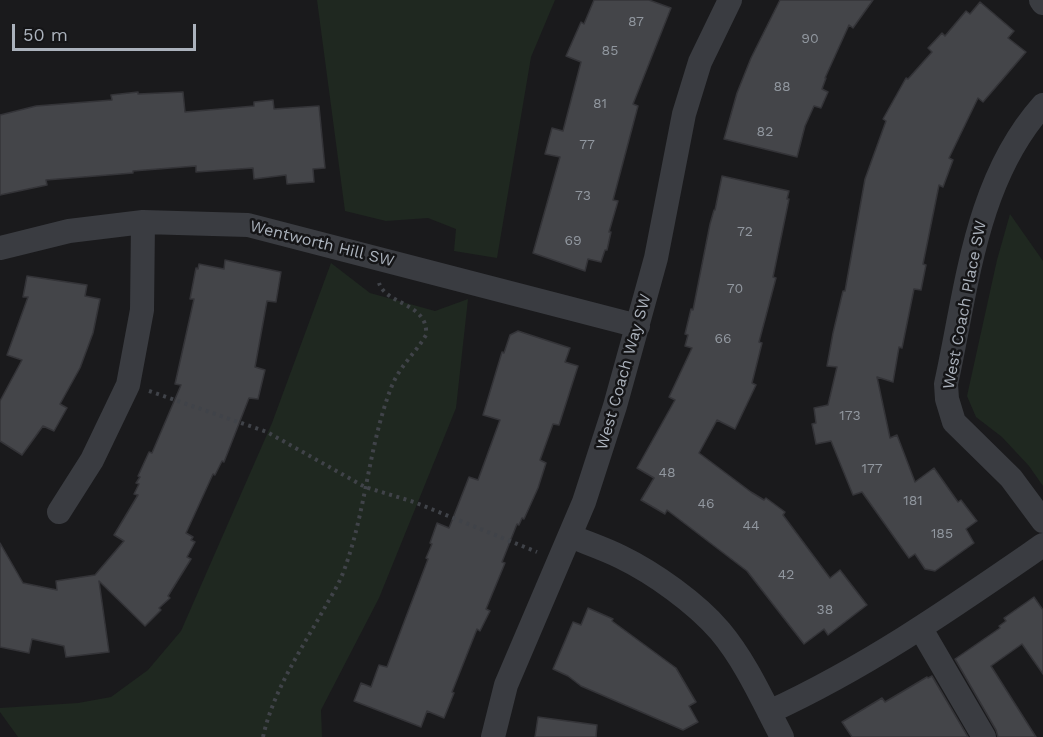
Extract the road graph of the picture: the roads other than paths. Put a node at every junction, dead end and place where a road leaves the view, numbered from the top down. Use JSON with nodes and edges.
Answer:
{"nodes":[{"id":1,"x":730,"y":0,"type":"edge"},
{"id":2,"x":1043,"y":105,"type":"edge"},
{"id":3,"x":143,"y":222,"type":"junction"},
{"id":4,"x":0,"y":248,"type":"edge"},
{"id":5,"x":638,"y":326,"type":"junction"},
{"id":6,"x":59,"y":512,"type":"dead end"},
{"id":7,"x":1043,"y":521,"type":"edge"},
{"id":8,"x":570,"y":536,"type":"junction"},
{"id":9,"x":1043,"y":545,"type":"edge"},
{"id":10,"x":921,"y":629,"type":"junction"},
{"id":11,"x":769,"y":712,"type":"junction"},
{"id":12,"x":493,"y":737,"type":"edge"},
{"id":13,"x":782,"y":737,"type":"edge"},
{"id":14,"x":984,"y":737,"type":"edge"}],
"edges":[{"from":1,"to":5,"type":"street","name":"West Coach Way SW"},
{"from":2,"to":7,"type":"street","name":"West Coach Place SW"},
{"from":3,"to":4,"type":"street","name":"Wentworth Hill SW"},
{"from":3,"to":5,"type":"street","name":"Wentworth Hill SW"},
{"from":3,"to":6,"type":"street"},
{"from":5,"to":8,"type":"street","name":"West Coach Way SW"},
{"from":8,"to":11,"type":"street"},
{"from":8,"to":12,"type":"street","name":"West Coach Way SW"},
{"from":9,"to":10,"type":"street"},
{"from":10,"to":11,"type":"street"},
{"from":10,"to":14,"type":"street"},
{"from":11,"to":13,"type":"street"}]}
